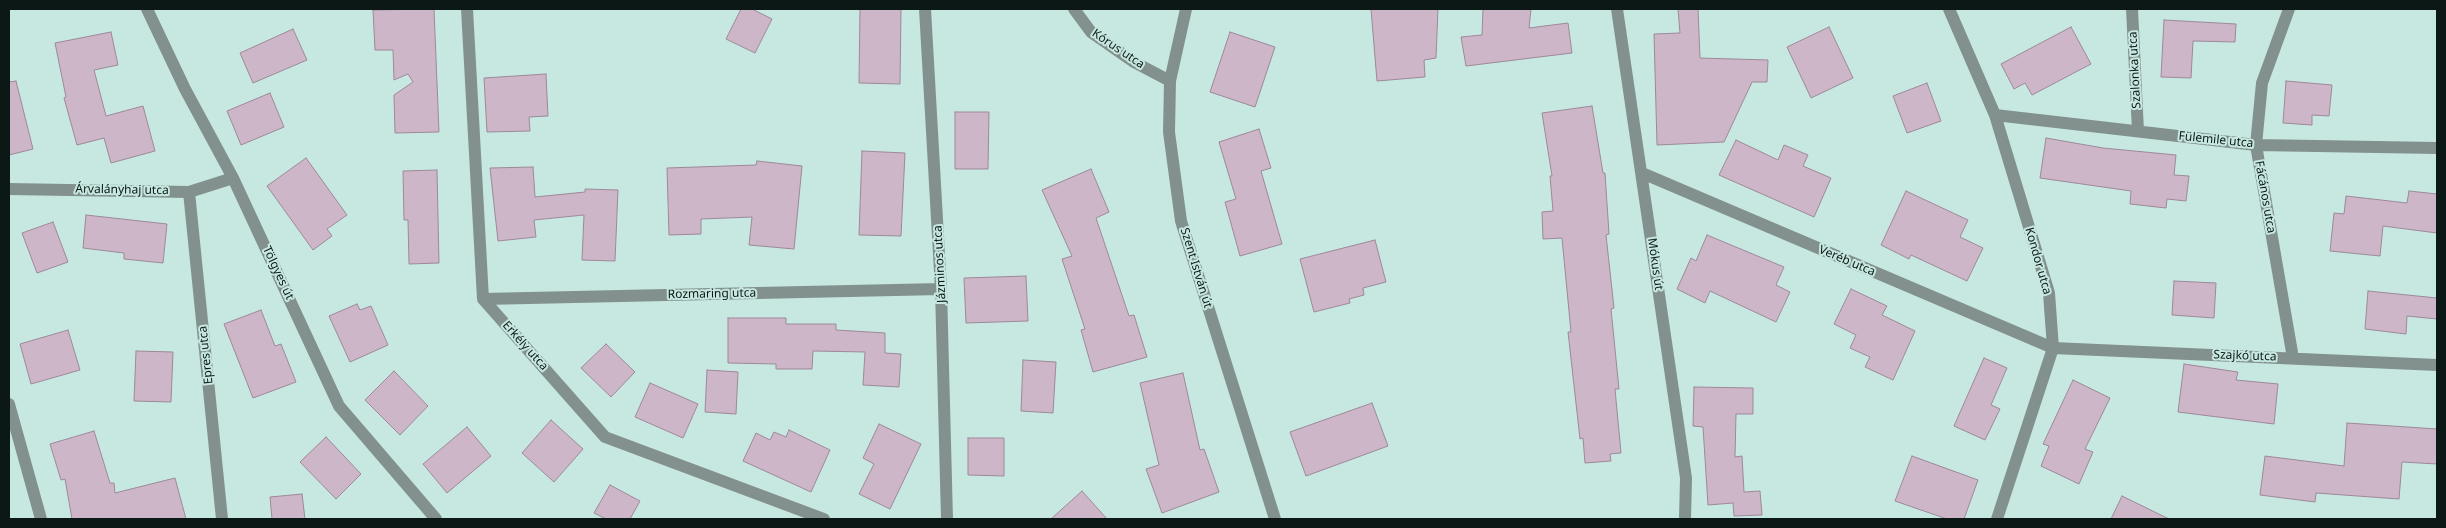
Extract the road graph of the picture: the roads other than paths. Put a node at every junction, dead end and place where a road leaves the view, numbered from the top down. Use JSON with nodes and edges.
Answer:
{"nodes":[{"id":1,"x":147,"y":9,"type":"edge"},
{"id":2,"x":467,"y":9,"type":"edge"},
{"id":3,"x":925,"y":9,"type":"edge"},
{"id":4,"x":1074,"y":9,"type":"edge"},
{"id":5,"x":1186,"y":9,"type":"edge"},
{"id":6,"x":1617,"y":9,"type":"edge"},
{"id":7,"x":1949,"y":9,"type":"edge"},
{"id":8,"x":2132,"y":9,"type":"edge"},
{"id":9,"x":2289,"y":9,"type":"edge"},
{"id":10,"x":1170,"y":81,"type":"junction"},
{"id":11,"x":1996,"y":115,"type":"junction"},
{"id":12,"x":2138,"y":131,"type":"junction"},
{"id":13,"x":2256,"y":145,"type":"junction"},
{"id":14,"x":2437,"y":148,"type":"edge"},
{"id":15,"x":1642,"y":173,"type":"junction"},
{"id":16,"x":233,"y":178,"type":"junction"},
{"id":17,"x":9,"y":189,"type":"edge"},
{"id":18,"x":189,"y":192,"type":"junction"},
{"id":19,"x":942,"y":289,"type":"junction"},
{"id":20,"x":483,"y":299,"type":"junction"},
{"id":21,"x":2053,"y":348,"type":"junction"},
{"id":22,"x":2293,"y":358,"type":"junction"},
{"id":23,"x":2437,"y":366,"type":"edge"},
{"id":24,"x":9,"y":404,"type":"edge"},
{"id":25,"x":41,"y":519,"type":"edge"},
{"id":26,"x":222,"y":519,"type":"edge"},
{"id":27,"x":436,"y":519,"type":"edge"},
{"id":28,"x":824,"y":519,"type":"edge"},
{"id":29,"x":947,"y":519,"type":"edge"},
{"id":30,"x":1275,"y":519,"type":"edge"},
{"id":31,"x":1685,"y":519,"type":"edge"},
{"id":32,"x":1997,"y":519,"type":"edge"}],
"edges":[{"from":1,"to":16,"type":"street","name":"Tölgyes út"},
{"from":2,"to":20,"type":"street"},
{"from":3,"to":19,"type":"street","name":"Jázminos utca"},
{"from":4,"to":10,"type":"street","name":"Kórus utca"},
{"from":5,"to":10,"type":"street","name":"Szent István út"},
{"from":6,"to":15,"type":"street","name":"Mókus út"},
{"from":7,"to":11,"type":"street","name":"Kondor utca"},
{"from":8,"to":12,"type":"street","name":"Szalonka utca"},
{"from":9,"to":13,"type":"street","name":"Fácános utca"},
{"from":10,"to":30,"type":"street","name":"Szent István út"},
{"from":11,"to":12,"type":"street","name":"Fülemile utca"},
{"from":11,"to":21,"type":"street","name":"Kondor utca"},
{"from":12,"to":13,"type":"street","name":"Fülemile utca"},
{"from":13,"to":14,"type":"street","name":"Fülemile utca"},
{"from":13,"to":22,"type":"street","name":"Fácános utca"},
{"from":15,"to":21,"type":"street","name":"Veréb utca"},
{"from":15,"to":31,"type":"street","name":"Mókus út"},
{"from":16,"to":18,"type":"street","name":"Árvalányhaj utca"},
{"from":16,"to":27,"type":"street","name":"Tölgyes út"},
{"from":17,"to":18,"type":"street","name":"Árvalányhaj utca"},
{"from":18,"to":26,"type":"street","name":"Epres utca"},
{"from":19,"to":20,"type":"street","name":"Rozmaring utca"},
{"from":19,"to":29,"type":"street","name":"Jázminos utca"},
{"from":20,"to":28,"type":"street","name":"Erkély utca"},
{"from":21,"to":22,"type":"street","name":"Szajkó utca"},
{"from":21,"to":32,"type":"street","name":"Kondor utca"},
{"from":22,"to":23,"type":"street","name":"Szajkó utca"},
{"from":24,"to":25,"type":"street"}]}
